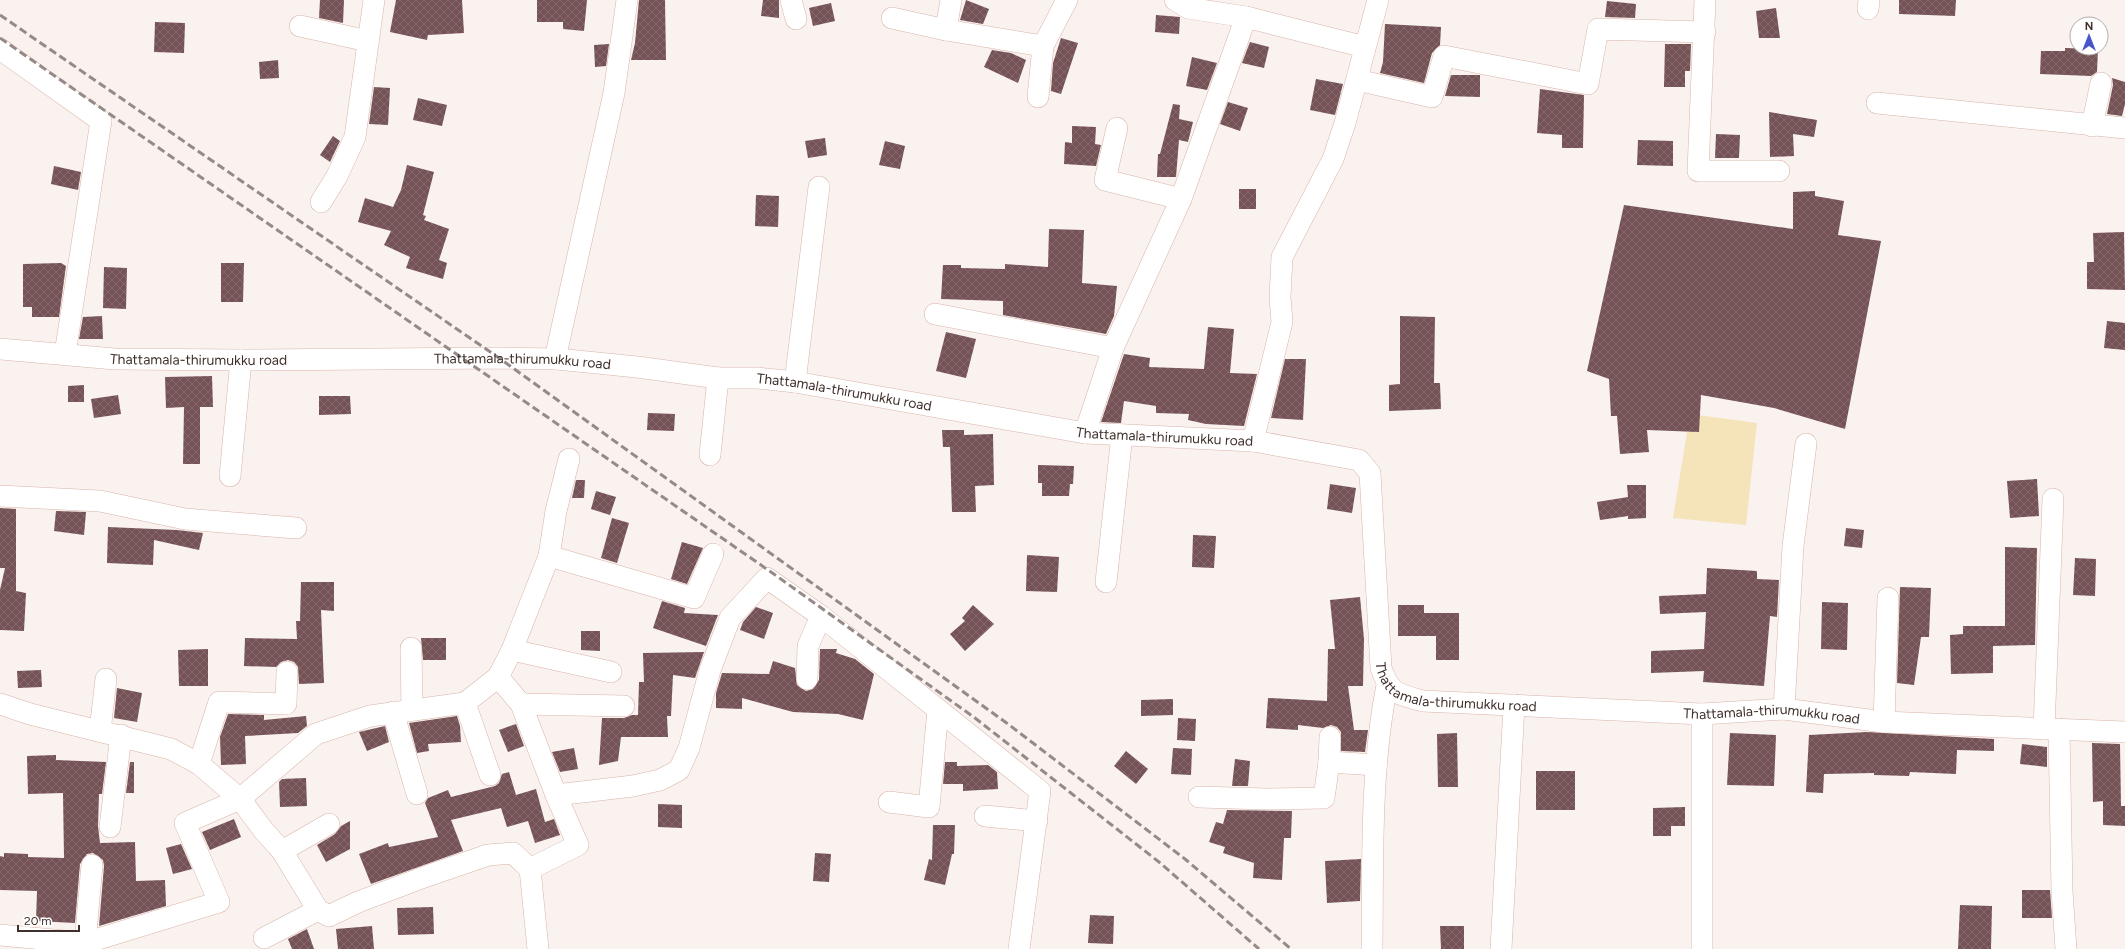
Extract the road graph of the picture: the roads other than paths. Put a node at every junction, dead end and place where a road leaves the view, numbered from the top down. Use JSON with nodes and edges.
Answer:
{"nodes":[{"id":1,"x":374,"y":0,"type":"edge"},
{"id":2,"x":627,"y":0,"type":"edge"},
{"id":3,"x":951,"y":0,"type":"edge"},
{"id":4,"x":1067,"y":0,"type":"edge"},
{"id":5,"x":1174,"y":0,"type":"edge"},
{"id":6,"x":1378,"y":0,"type":"edge"},
{"id":7,"x":1705,"y":0,"type":"edge"},
{"id":8,"x":1246,"y":17,"type":"junction"},
{"id":9,"x":892,"y":18,"type":"dead end"},
{"id":10,"x":300,"y":26,"type":"dead end"},
{"id":11,"x":946,"y":30,"type":"junction"},
{"id":12,"x":1705,"y":32,"type":"junction"},
{"id":13,"x":368,"y":41,"type":"junction"},
{"id":14,"x":1043,"y":46,"type":"junction"},
{"id":15,"x":1365,"y":47,"type":"junction"},
{"id":16,"x":0,"y":48,"type":"edge"},
{"id":17,"x":1357,"y":80,"type":"junction"},
{"id":18,"x":2101,"y":83,"type":"dead end"},
{"id":19,"x":1038,"y":97,"type":"dead end"},
{"id":20,"x":1877,"y":103,"type":"dead end"},
{"id":21,"x":2092,"y":126,"type":"junction"},
{"id":22,"x":1117,"y":128,"type":"dead end"},
{"id":23,"x":2125,"y":128,"type":"edge"},
{"id":24,"x":1779,"y":171,"type":"dead end"},
{"id":25,"x":819,"y":187,"type":"dead end"},
{"id":26,"x":1181,"y":199,"type":"junction"},
{"id":27,"x":321,"y":202,"type":"dead end"},
{"id":28,"x":935,"y":314,"type":"dead end"},
{"id":29,"x":1113,"y":348,"type":"junction"},
{"id":30,"x":0,"y":349,"type":"edge"},
{"id":31,"x":65,"y":354,"type":"junction"},
{"id":32,"x":557,"y":359,"type":"junction"},
{"id":33,"x":242,"y":360,"type":"junction"},
{"id":34,"x":718,"y":378,"type":"junction"},
{"id":35,"x":795,"y":382,"type":"junction"},
{"id":36,"x":1085,"y":433,"type":"junction"},
{"id":37,"x":1122,"y":436,"type":"junction"},
{"id":38,"x":1253,"y":441,"type":"junction"},
{"id":39,"x":1806,"y":444,"type":"dead end"},
{"id":40,"x":710,"y":455,"type":"dead end"},
{"id":41,"x":569,"y":459,"type":"dead end"},
{"id":42,"x":230,"y":476,"type":"dead end"},
{"id":43,"x":0,"y":496,"type":"edge"},
{"id":44,"x":2054,"y":500,"type":"dead end"},
{"id":45,"x":296,"y":528,"type":"dead end"},
{"id":46,"x":713,"y":554,"type":"dead end"},
{"id":47,"x":549,"y":556,"type":"junction"},
{"id":48,"x":1106,"y":582,"type":"dead end"},
{"id":49,"x":1888,"y":598,"type":"dead end"},
{"id":50,"x":821,"y":616,"type":"junction"},
{"id":51,"x":411,"y":648,"type":"dead end"},
{"id":52,"x":512,"y":650,"type":"junction"},
{"id":53,"x":287,"y":672,"type":"dead end"},
{"id":54,"x":611,"y":672,"type":"dead end"},
{"id":55,"x":498,"y":677,"type":"junction"},
{"id":56,"x":106,"y":679,"type":"dead end"},
{"id":57,"x":806,"y":679,"type":"dead end"},
{"id":58,"x":1387,"y":685,"type":"junction"},
{"id":59,"x":465,"y":702,"type":"junction"},
{"id":60,"x":0,"y":704,"type":"edge"},
{"id":61,"x":521,"y":704,"type":"junction"},
{"id":62,"x":1514,"y":705,"type":"junction"},
{"id":63,"x":624,"y":706,"type":"dead end"},
{"id":64,"x":1784,"y":709,"type":"junction"},
{"id":65,"x":938,"y":710,"type":"junction"},
{"id":66,"x":402,"y":711,"type":"junction"},
{"id":67,"x":1702,"y":714,"type":"junction"},
{"id":68,"x":1884,"y":722,"type":"junction"},
{"id":69,"x":2051,"y":729,"type":"junction"},
{"id":70,"x":100,"y":731,"type":"junction"},
{"id":71,"x":2125,"y":732,"type":"edge"},
{"id":72,"x":121,"y":734,"type":"junction"},
{"id":73,"x":1330,"y":737,"type":"dead end"},
{"id":74,"x":1329,"y":762,"type":"junction"},
{"id":75,"x":199,"y":764,"type":"junction"},
{"id":76,"x":1376,"y":764,"type":"junction"},
{"id":77,"x":490,"y":775,"type":"dead end"},
{"id":78,"x":417,"y":794,"type":"dead end"},
{"id":79,"x":556,"y":795,"type":"junction"},
{"id":80,"x":1199,"y":797,"type":"dead end"},
{"id":81,"x":240,"y":798,"type":"junction"},
{"id":82,"x":889,"y":802,"type":"dead end"},
{"id":83,"x":985,"y":816,"type":"dead end"},
{"id":84,"x":1037,"y":821,"type":"junction"},
{"id":85,"x":329,"y":824,"type":"dead end"},
{"id":86,"x":110,"y":827,"type":"dead end"},
{"id":87,"x":282,"y":851,"type":"junction"},
{"id":88,"x":92,"y":865,"type":"dead end"},
{"id":89,"x":530,"y":869,"type":"junction"},
{"id":90,"x":318,"y":910,"type":"junction"},
{"id":91,"x":0,"y":935,"type":"edge"},
{"id":92,"x":264,"y":938,"type":"dead end"},
{"id":93,"x":85,"y":943,"type":"junction"},
{"id":94,"x":538,"y":949,"type":"edge"},
{"id":95,"x":1019,"y":949,"type":"edge"},
{"id":96,"x":1372,"y":949,"type":"edge"},
{"id":97,"x":1501,"y":949,"type":"edge"},
{"id":98,"x":1702,"y":949,"type":"edge"},
{"id":99,"x":2066,"y":949,"type":"edge"}],
"edges":[{"from":1,"to":13,"type":"street"},
{"from":2,"to":32,"type":"street"},
{"from":3,"to":11,"type":"street"},
{"from":4,"to":14,"type":"street"},
{"from":5,"to":8,"type":"street"},
{"from":6,"to":15,"type":"street"},
{"from":7,"to":12,"type":"street"},
{"from":8,"to":15,"type":"street"},
{"from":8,"to":26,"type":"street"},
{"from":9,"to":11,"type":"street"},
{"from":10,"to":13,"type":"street"},
{"from":11,"to":14,"type":"street"},
{"from":12,"to":17,"type":"street"},
{"from":12,"to":24,"type":"street"},
{"from":13,"to":27,"type":"street"},
{"from":14,"to":19,"type":"street"},
{"from":15,"to":17,"type":"street"},
{"from":16,"to":31,"type":"street"},
{"from":17,"to":38,"type":"street"},
{"from":18,"to":21,"type":"street"},
{"from":20,"to":21,"type":"street"},
{"from":21,"to":23,"type":"street"},
{"from":22,"to":26,"type":"street"},
{"from":25,"to":35,"type":"street"},
{"from":26,"to":29,"type":"street"},
{"from":28,"to":29,"type":"street"},
{"from":29,"to":36,"type":"street"},
{"from":30,"to":31,"type":"street","name":"Thattamala-thirumukku road"},
{"from":31,"to":33,"type":"street","name":"Thattamala-thirumukku road"},
{"from":32,"to":33,"type":"street","name":"Thattamala-thirumukku road"},
{"from":32,"to":34,"type":"street","name":"Thattamala-thirumukku road"},
{"from":33,"to":42,"type":"street"},
{"from":34,"to":35,"type":"street","name":"Thattamala-thirumukku road"},
{"from":34,"to":40,"type":"street"},
{"from":35,"to":36,"type":"street","name":"Thattamala-thirumukku road"},
{"from":36,"to":37,"type":"street","name":"Thattamala-thirumukku road"},
{"from":37,"to":38,"type":"street","name":"Thattamala-thirumukku road"},
{"from":37,"to":48,"type":"street"},
{"from":38,"to":58,"type":"street","name":"Thattamala-thirumukku road"},
{"from":39,"to":64,"type":"street"},
{"from":41,"to":47,"type":"street"},
{"from":43,"to":45,"type":"street"},
{"from":44,"to":69,"type":"street"},
{"from":46,"to":47,"type":"street"},
{"from":47,"to":52,"type":"street"},
{"from":49,"to":68,"type":"street"},
{"from":50,"to":57,"type":"street"},
{"from":50,"to":65,"type":"street"},
{"from":50,"to":79,"type":"street"},
{"from":51,"to":66,"type":"street"},
{"from":52,"to":54,"type":"street"},
{"from":52,"to":55,"type":"street"},
{"from":53,"to":75,"type":"street"},
{"from":55,"to":59,"type":"street"},
{"from":55,"to":61,"type":"street"},
{"from":56,"to":70,"type":"street"},
{"from":58,"to":62,"type":"street","name":"Thattamala-thirumukku road"},
{"from":58,"to":76,"type":"street"},
{"from":59,"to":66,"type":"street"},
{"from":59,"to":77,"type":"street"},
{"from":60,"to":70,"type":"street"},
{"from":61,"to":63,"type":"street"},
{"from":61,"to":79,"type":"street"},
{"from":62,"to":67,"type":"street","name":"Thattamala-thirumukku road"},
{"from":62,"to":97,"type":"street"},
{"from":64,"to":67,"type":"street","name":"Thattamala-thirumukku road"},
{"from":64,"to":68,"type":"street","name":"Thattamala-thirumukku road"},
{"from":65,"to":82,"type":"street"},
{"from":65,"to":84,"type":"street"},
{"from":66,"to":78,"type":"street"},
{"from":66,"to":81,"type":"street"},
{"from":67,"to":98,"type":"street"},
{"from":68,"to":69,"type":"street","name":"Thattamala-thirumukku road"},
{"from":69,"to":71,"type":"street","name":"Thattamala-thirumukku road"},
{"from":69,"to":99,"type":"street"},
{"from":70,"to":72,"type":"street"},
{"from":72,"to":75,"type":"street"},
{"from":72,"to":86,"type":"street"},
{"from":73,"to":74,"type":"street"},
{"from":74,"to":76,"type":"street"},
{"from":74,"to":80,"type":"street"},
{"from":75,"to":81,"type":"street"},
{"from":76,"to":96,"type":"street"},
{"from":79,"to":89,"type":"street"},
{"from":81,"to":87,"type":"street"},
{"from":81,"to":93,"type":"street"},
{"from":83,"to":84,"type":"street"},
{"from":84,"to":95,"type":"street"},
{"from":85,"to":87,"type":"street"},
{"from":87,"to":90,"type":"street"},
{"from":88,"to":93,"type":"street"},
{"from":89,"to":90,"type":"street"},
{"from":89,"to":94,"type":"street"},
{"from":90,"to":92,"type":"street"},
{"from":91,"to":93,"type":"street"}]}
